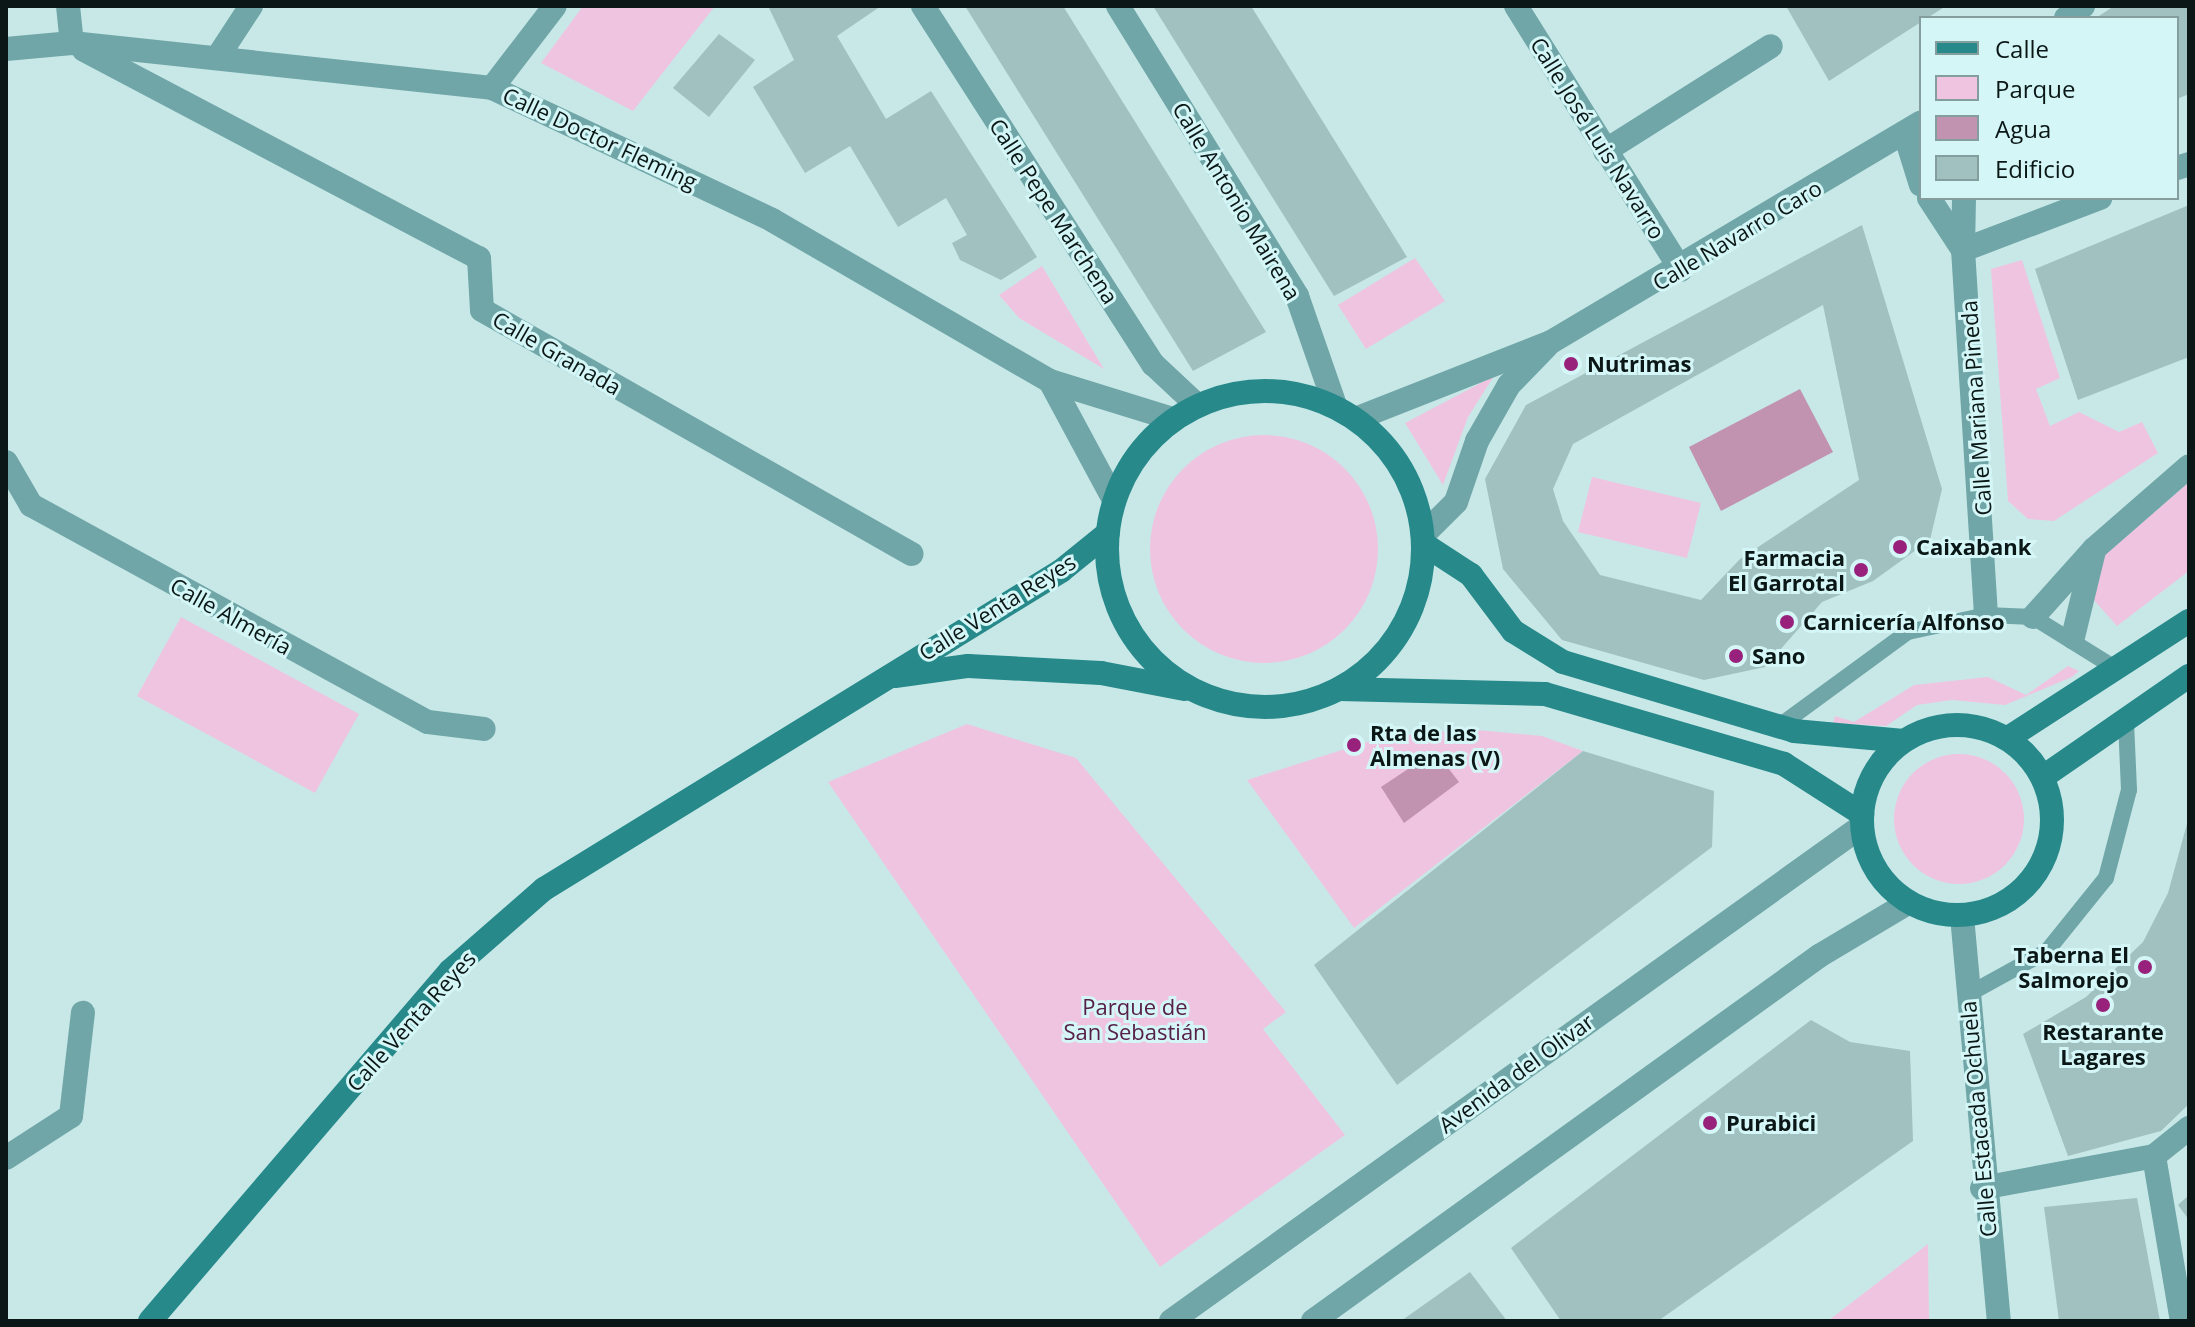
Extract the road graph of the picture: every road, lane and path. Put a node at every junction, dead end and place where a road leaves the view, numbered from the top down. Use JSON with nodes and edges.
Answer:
{"nodes":[{"id":1,"x":68,"y":6,"type":"edge"},
{"id":2,"x":251,"y":6,"type":"edge"},
{"id":3,"x":555,"y":6,"type":"edge"},
{"id":4,"x":923,"y":6,"type":"edge"},
{"id":5,"x":1118,"y":6,"type":"edge"},
{"id":6,"x":1516,"y":6,"type":"edge"},
{"id":7,"x":72,"y":43,"type":"junction"},
{"id":8,"x":1771,"y":46,"type":"dead end"},
{"id":9,"x":6,"y":49,"type":"edge"},
{"id":10,"x":217,"y":58,"type":"junction"},
{"id":11,"x":492,"y":88,"type":"junction"},
{"id":12,"x":1913,"y":128,"type":"edge"},
{"id":13,"x":1605,"y":151,"type":"junction"},
{"id":14,"x":1919,"y":171,"type":"edge"},
{"id":15,"x":1930,"y":200,"type":"edge"},
{"id":16,"x":1964,"y":200,"type":"edge"},
{"id":17,"x":2095,"y":200,"type":"edge"},
{"id":18,"x":1963,"y":250,"type":"junction"},
{"id":19,"x":1681,"y":270,"type":"junction"},
{"id":20,"x":1551,"y":342,"type":"junction"},
{"id":21,"x":1050,"y":381,"type":"junction"},
{"id":22,"x":1197,"y":405,"type":"junction"},
{"id":23,"x":1335,"y":405,"type":"junction"},
{"id":24,"x":1358,"y":418,"type":"junction"},
{"id":25,"x":1173,"y":419,"type":"junction"},
{"id":26,"x":6,"y":462,"type":"edge"},
{"id":27,"x":2189,"y":466,"type":"edge"},
{"id":28,"x":1114,"y":500,"type":"junction"},
{"id":29,"x":1108,"y":533,"type":"junction"},
{"id":30,"x":1424,"y":540,"type":"junction"},
{"id":31,"x":2094,"y":549,"type":"junction"},
{"id":32,"x":912,"y":554,"type":"dead end"},
{"id":33,"x":1986,"y":615,"type":"junction"},
{"id":34,"x":2033,"y":617,"type":"junction"},
{"id":35,"x":2189,"y":621,"type":"edge"},
{"id":36,"x":2073,"y":637,"type":"junction"},
{"id":37,"x":2115,"y":668,"type":"junction"},
{"id":38,"x":2189,"y":676,"type":"edge"},
{"id":39,"x":884,"y":677,"type":"junction"},
{"id":40,"x":1339,"y":689,"type":"junction"},
{"id":41,"x":1194,"y":691,"type":"junction"},
{"id":42,"x":2126,"y":720,"type":"junction"},
{"id":43,"x":1778,"y":727,"type":"junction"},
{"id":44,"x":484,"y":729,"type":"dead end"},
{"id":45,"x":2008,"y":738,"type":"junction"},
{"id":46,"x":1904,"y":741,"type":"junction"},
{"id":47,"x":2043,"y":777,"type":"junction"},
{"id":48,"x":1862,"y":820,"type":"junction"},
{"id":49,"x":1908,"y":903,"type":"junction"},
{"id":50,"x":1962,"y":916,"type":"junction"},
{"id":51,"x":1967,"y":995,"type":"junction"},
{"id":52,"x":83,"y":1013,"type":"dead end"},
{"id":53,"x":2189,"y":1128,"type":"edge"},
{"id":54,"x":2154,"y":1156,"type":"junction"},
{"id":55,"x":6,"y":1158,"type":"edge"},
{"id":56,"x":1982,"y":1188,"type":"junction"},
{"id":57,"x":150,"y":1321,"type":"edge"},
{"id":58,"x":1171,"y":1321,"type":"edge"},
{"id":59,"x":1313,"y":1321,"type":"edge"},
{"id":60,"x":1999,"y":1321,"type":"edge"},
{"id":61,"x":2182,"y":1321,"type":"edge"}],
"edges":[{"from":1,"to":7,"type":"street"},
{"from":2,"to":10,"type":"street"},
{"from":3,"to":11,"type":"street"},
{"from":4,"to":22,"type":"street","name":"Calle Pepe Marchena"},
{"from":5,"to":23,"type":"street","name":"Calle Antonio Mairena"},
{"from":6,"to":13,"type":"street","name":"Calle José Luis Navarro"},
{"from":7,"to":9,"type":"street","name":"Calle Doctor Fleming"},
{"from":7,"to":10,"type":"street","name":"Calle Doctor Fleming"},
{"from":7,"to":32,"type":"street","name":"Calle Granada"},
{"from":8,"to":13,"type":"street"},
{"from":10,"to":11,"type":"street","name":"Calle Doctor Fleming"},
{"from":11,"to":21,"type":"street","name":"Calle Doctor Fleming"},
{"from":12,"to":14,"type":"street"},
{"from":12,"to":19,"type":"street","name":"Calle Navarro Caro"},
{"from":13,"to":19,"type":"street","name":"Calle José Luis Navarro"},
{"from":15,"to":18,"type":"street","name":"Calle Mariana Pineda"},
{"from":16,"to":18,"type":"street","name":"Calle Mariana Pineda"},
{"from":17,"to":18,"type":"street"},
{"from":18,"to":33,"type":"street","name":"Calle Mariana Pineda"},
{"from":19,"to":20,"type":"street","name":"Calle Navarro Caro"},
{"from":20,"to":24,"type":"street","name":"Calle Navarro Caro"},
{"from":20,"to":30,"type":"street","name":"Calle Navarro Caro"},
{"from":21,"to":25,"type":"street","name":"Calle Doctor Fleming"},
{"from":21,"to":28,"type":"street"},
{"from":22,"to":23,"type":"main road"},
{"from":22,"to":25,"type":"main road"},
{"from":23,"to":24,"type":"main road"},
{"from":24,"to":30,"type":"main road"},
{"from":25,"to":28,"type":"main road"},
{"from":26,"to":44,"type":"street","name":"Calle Almería"},
{"from":27,"to":31,"type":"street"},
{"from":28,"to":29,"type":"main road"},
{"from":29,"to":39,"type":"main road","name":"Calle Venta Reyes"},
{"from":29,"to":41,"type":"main road"},
{"from":30,"to":40,"type":"main road"},
{"from":30,"to":43,"type":"main road"},
{"from":31,"to":34,"type":"street"},
{"from":31,"to":36,"type":"street"},
{"from":33,"to":34,"type":"lane"},
{"from":33,"to":43,"type":"lane"},
{"from":34,"to":36,"type":"lane"},
{"from":35,"to":37,"type":"main road"},
{"from":36,"to":37,"type":"lane"},
{"from":37,"to":45,"type":"main road"},
{"from":38,"to":42,"type":"main road"},
{"from":39,"to":41,"type":"main road","name":"Calle Venta Reyes"},
{"from":39,"to":57,"type":"main road","name":"Calle Venta Reyes"},
{"from":40,"to":41,"type":"main road"},
{"from":40,"to":48,"type":"main road"},
{"from":42,"to":47,"type":"main road"},
{"from":42,"to":51,"type":"lane"},
{"from":43,"to":46,"type":"main road"},
{"from":45,"to":46,"type":"main road"},
{"from":45,"to":47,"type":"main road"},
{"from":46,"to":48,"type":"main road"},
{"from":47,"to":50,"type":"main road"},
{"from":48,"to":49,"type":"main road"},
{"from":48,"to":58,"type":"street","name":"Avenida del Olivar"},
{"from":49,"to":50,"type":"main road"},
{"from":49,"to":59,"type":"street"},
{"from":50,"to":51,"type":"street","name":"Calle Estacada Ochuela"},
{"from":51,"to":56,"type":"street","name":"Calle Estacada Ochuela"},
{"from":52,"to":55,"type":"street"},
{"from":53,"to":54,"type":"street"},
{"from":54,"to":56,"type":"street"},
{"from":54,"to":61,"type":"street"},
{"from":56,"to":60,"type":"street","name":"Calle Estacada Ochuela"}]}
